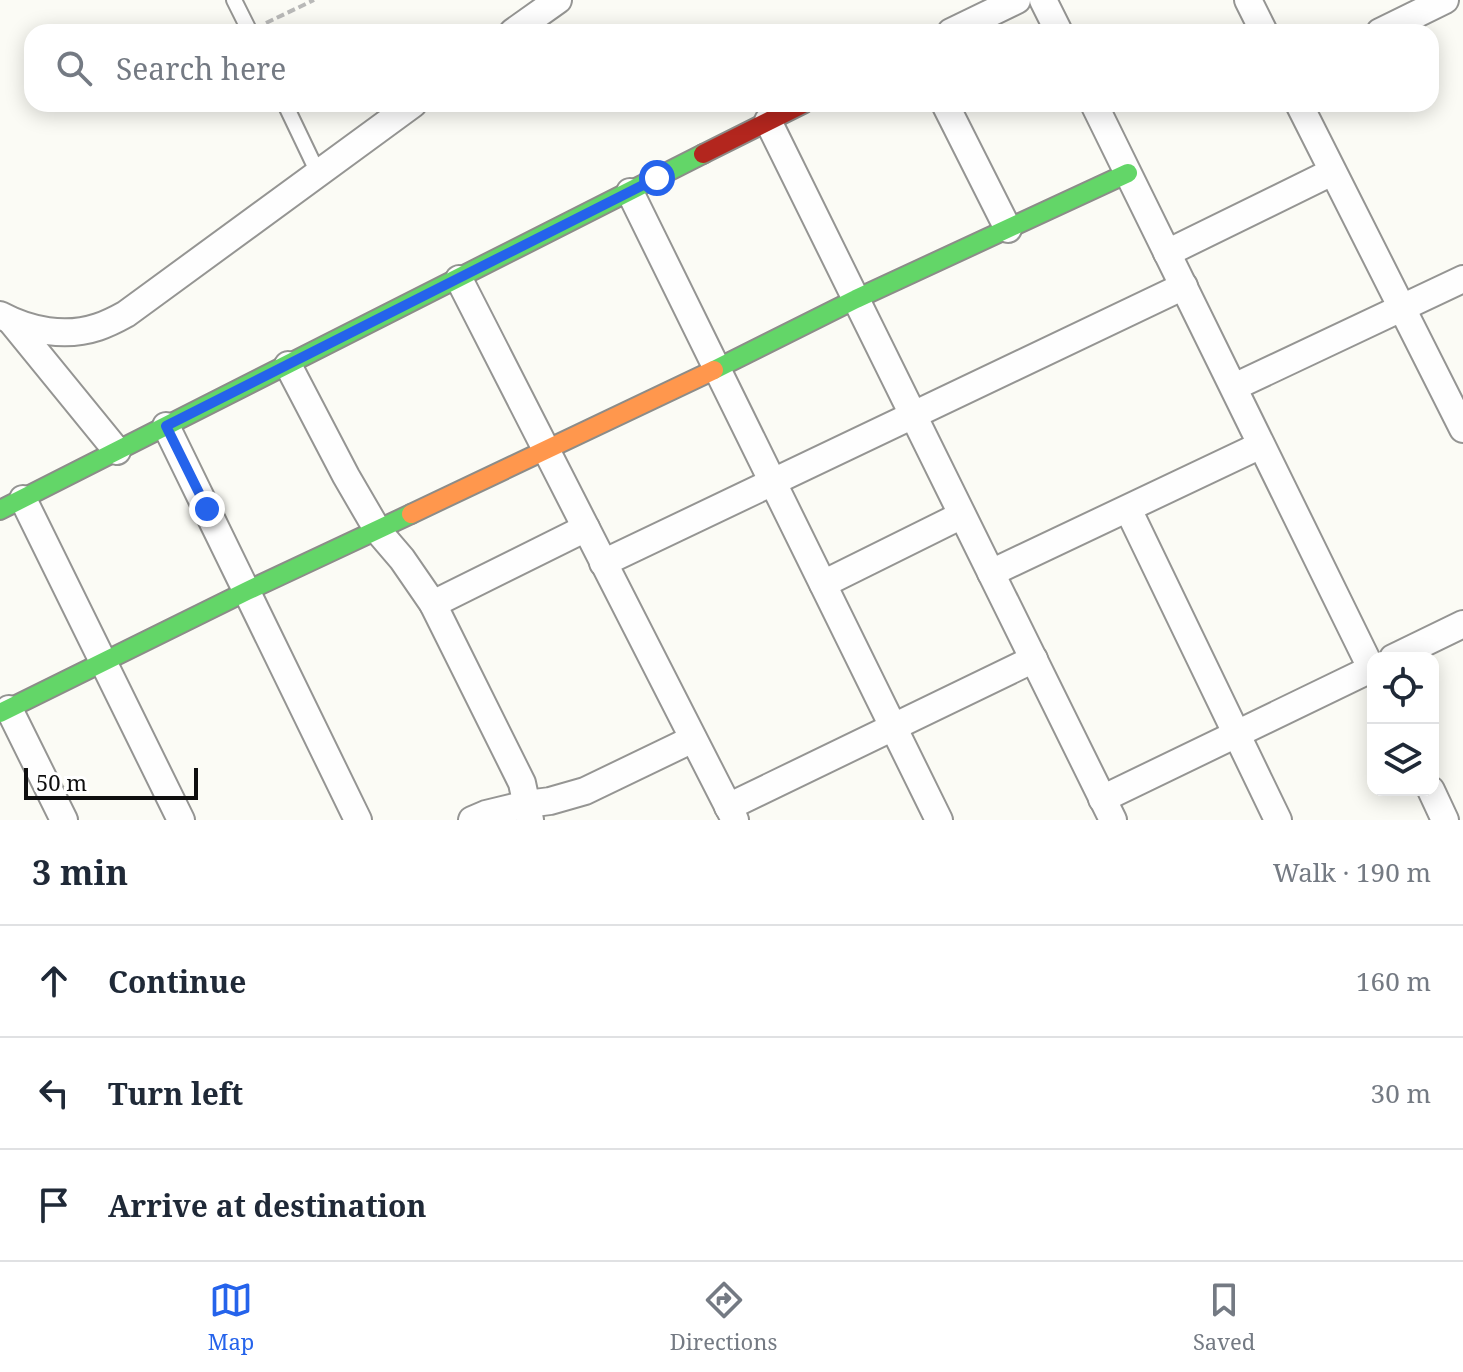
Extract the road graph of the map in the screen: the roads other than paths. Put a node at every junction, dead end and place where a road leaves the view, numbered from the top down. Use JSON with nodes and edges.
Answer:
{"nodes":[{"id":1,"x":234,"y":0,"type":"edge"},
{"id":2,"x":558,"y":0,"type":"edge"},
{"id":3,"x":1017,"y":0,"type":"edge"},
{"id":4,"x":1043,"y":0,"type":"edge"},
{"id":5,"x":1248,"y":0,"type":"edge"},
{"id":6,"x":1445,"y":0,"type":"edge"},
{"id":7,"x":246,"y":24,"type":"edge"},
{"id":8,"x":524,"y":24,"type":"edge"},
{"id":9,"x":968,"y":24,"type":"edge"},
{"id":10,"x":1055,"y":24,"type":"edge"},
{"id":11,"x":1260,"y":24,"type":"edge"},
{"id":12,"x":1396,"y":24,"type":"edge"},
{"id":13,"x":289,"y":112,"type":"edge"},
{"id":14,"x":402,"y":112,"type":"edge"},
{"id":15,"x":787,"y":112,"type":"edge"},
{"id":16,"x":949,"y":112,"type":"edge"},
{"id":17,"x":1098,"y":112,"type":"edge"},
{"id":18,"x":1303,"y":112,"type":"edge"},
{"id":19,"x":768,"y":121,"type":"junction"},
{"id":20,"x":1332,"y":172,"type":"junction"},
{"id":21,"x":318,"y":173,"type":"junction"},
{"id":22,"x":1128,"y":173,"type":"junction"},
{"id":23,"x":630,"y":192,"type":"junction"},
{"id":24,"x":1008,"y":229,"type":"junction"},
{"id":25,"x":1167,"y":253,"type":"junction"},
{"id":26,"x":459,"y":279,"type":"junction"},
{"id":27,"x":1463,"y":279,"type":"edge"},
{"id":28,"x":1184,"y":286,"type":"junction"},
{"id":29,"x":856,"y":299,"type":"junction"},
{"id":30,"x":1403,"y":307,"type":"junction"},
{"id":31,"x":6,"y":318,"type":"edge"},
{"id":32,"x":288,"y":365,"type":"junction"},
{"id":33,"x":717,"y":369,"type":"junction"},
{"id":34,"x":1234,"y":387,"type":"junction"},
{"id":35,"x":914,"y":415,"type":"junction"},
{"id":36,"x":166,"y":426,"type":"junction"},
{"id":37,"x":1463,"y":429,"type":"edge"},
{"id":38,"x":1261,"y":445,"type":"junction"},
{"id":39,"x":117,"y":451,"type":"junction"},
{"id":40,"x":546,"y":451,"type":"junction"},
{"id":41,"x":772,"y":483,"type":"junction"},
{"id":42,"x":12,"y":505,"type":"edge"},
{"id":43,"x":1128,"y":509,"type":"junction"},
{"id":44,"x":962,"y":515,"type":"junction"},
{"id":45,"x":586,"y":528,"type":"junction"},
{"id":46,"x":378,"y":531,"type":"junction"},
{"id":47,"x":603,"y":563,"type":"junction"},
{"id":48,"x":991,"y":573,"type":"junction"},
{"id":49,"x":823,"y":584,"type":"junction"},
{"id":50,"x":247,"y":591,"type":"junction"},
{"id":51,"x":433,"y":604,"type":"junction"},
{"id":52,"x":1463,"y":624,"type":"edge"},
{"id":53,"x":1370,"y":652,"type":"edge"},
{"id":54,"x":1408,"y":652,"type":"edge"},
{"id":55,"x":1034,"y":659,"type":"junction"},
{"id":56,"x":103,"y":662,"type":"junction"},
{"id":57,"x":1367,"y":672,"type":"edge"},
{"id":58,"x":4,"y":711,"type":"edge"},
{"id":59,"x":894,"y":727,"type":"junction"},
{"id":60,"x":1237,"y":734,"type":"junction"},
{"id":61,"x":693,"y":739,"type":"junction"},
{"id":62,"x":1434,"y":796,"type":"edge"},
{"id":63,"x":1107,"y":809,"type":"edge"},
{"id":64,"x":529,"y":812,"type":"edge"},
{"id":65,"x":732,"y":813,"type":"edge"},
{"id":66,"x":64,"y":820,"type":"edge"},
{"id":67,"x":181,"y":820,"type":"edge"},
{"id":68,"x":358,"y":820,"type":"edge"},
{"id":69,"x":472,"y":820,"type":"edge"},
{"id":70,"x":939,"y":820,"type":"edge"},
{"id":71,"x":1278,"y":820,"type":"edge"},
{"id":72,"x":1445,"y":820,"type":"edge"}],
"edges":[{"from":1,"to":7,"type":"lane"},
{"from":2,"to":8,"type":"street"},
{"from":3,"to":9,"type":"street"},
{"from":4,"to":10,"type":"street"},
{"from":5,"to":11,"type":"street"},
{"from":6,"to":12,"type":"street"},
{"from":13,"to":21,"type":"lane"},
{"from":14,"to":21,"type":"street"},
{"from":15,"to":19,"type":"street"},
{"from":16,"to":24,"type":"street"},
{"from":17,"to":22,"type":"street"},
{"from":18,"to":20,"type":"street"},
{"from":19,"to":23,"type":"street"},
{"from":19,"to":29,"type":"street"},
{"from":20,"to":25,"type":"street"},
{"from":20,"to":30,"type":"street"},
{"from":21,"to":31,"type":"street"},
{"from":22,"to":24,"type":"street"},
{"from":22,"to":25,"type":"street"},
{"from":23,"to":26,"type":"street"},
{"from":23,"to":33,"type":"street"},
{"from":24,"to":29,"type":"street"},
{"from":25,"to":28,"type":"street"},
{"from":26,"to":32,"type":"street"},
{"from":26,"to":40,"type":"street"},
{"from":27,"to":30,"type":"street"},
{"from":28,"to":34,"type":"street"},
{"from":28,"to":35,"type":"street"},
{"from":29,"to":33,"type":"street"},
{"from":29,"to":35,"type":"street"},
{"from":30,"to":34,"type":"street"},
{"from":30,"to":37,"type":"street"},
{"from":31,"to":39,"type":"street"},
{"from":32,"to":36,"type":"street"},
{"from":32,"to":46,"type":"street"},
{"from":33,"to":40,"type":"street"},
{"from":33,"to":41,"type":"street"},
{"from":34,"to":38,"type":"street"},
{"from":35,"to":41,"type":"street"},
{"from":35,"to":44,"type":"street"},
{"from":36,"to":39,"type":"street"},
{"from":36,"to":50,"type":"street"},
{"from":38,"to":43,"type":"street"},
{"from":38,"to":53,"type":"street"},
{"from":39,"to":42,"type":"street"},
{"from":40,"to":45,"type":"street"},
{"from":40,"to":46,"type":"street"},
{"from":41,"to":47,"type":"street"},
{"from":41,"to":49,"type":"street"},
{"from":42,"to":56,"type":"street"},
{"from":43,"to":48,"type":"street"},
{"from":43,"to":60,"type":"street"},
{"from":44,"to":48,"type":"street"},
{"from":44,"to":49,"type":"street"},
{"from":45,"to":47,"type":"street"},
{"from":45,"to":51,"type":"street"},
{"from":46,"to":50,"type":"street"},
{"from":46,"to":51,"type":"street"},
{"from":47,"to":61,"type":"street"},
{"from":48,"to":55,"type":"street"},
{"from":49,"to":59,"type":"street"},
{"from":50,"to":56,"type":"street"},
{"from":50,"to":68,"type":"street"},
{"from":51,"to":64,"type":"street"},
{"from":52,"to":54,"type":"street"},
{"from":55,"to":59,"type":"street"},
{"from":55,"to":63,"type":"street"},
{"from":56,"to":58,"type":"street"},
{"from":56,"to":67,"type":"street"},
{"from":57,"to":60,"type":"street"},
{"from":58,"to":66,"type":"street"},
{"from":59,"to":65,"type":"street"},
{"from":59,"to":70,"type":"street"},
{"from":60,"to":63,"type":"street"},
{"from":60,"to":71,"type":"street"},
{"from":61,"to":64,"type":"street"},
{"from":61,"to":65,"type":"street"},
{"from":62,"to":72,"type":"street"},
{"from":64,"to":69,"type":"street"}]}
